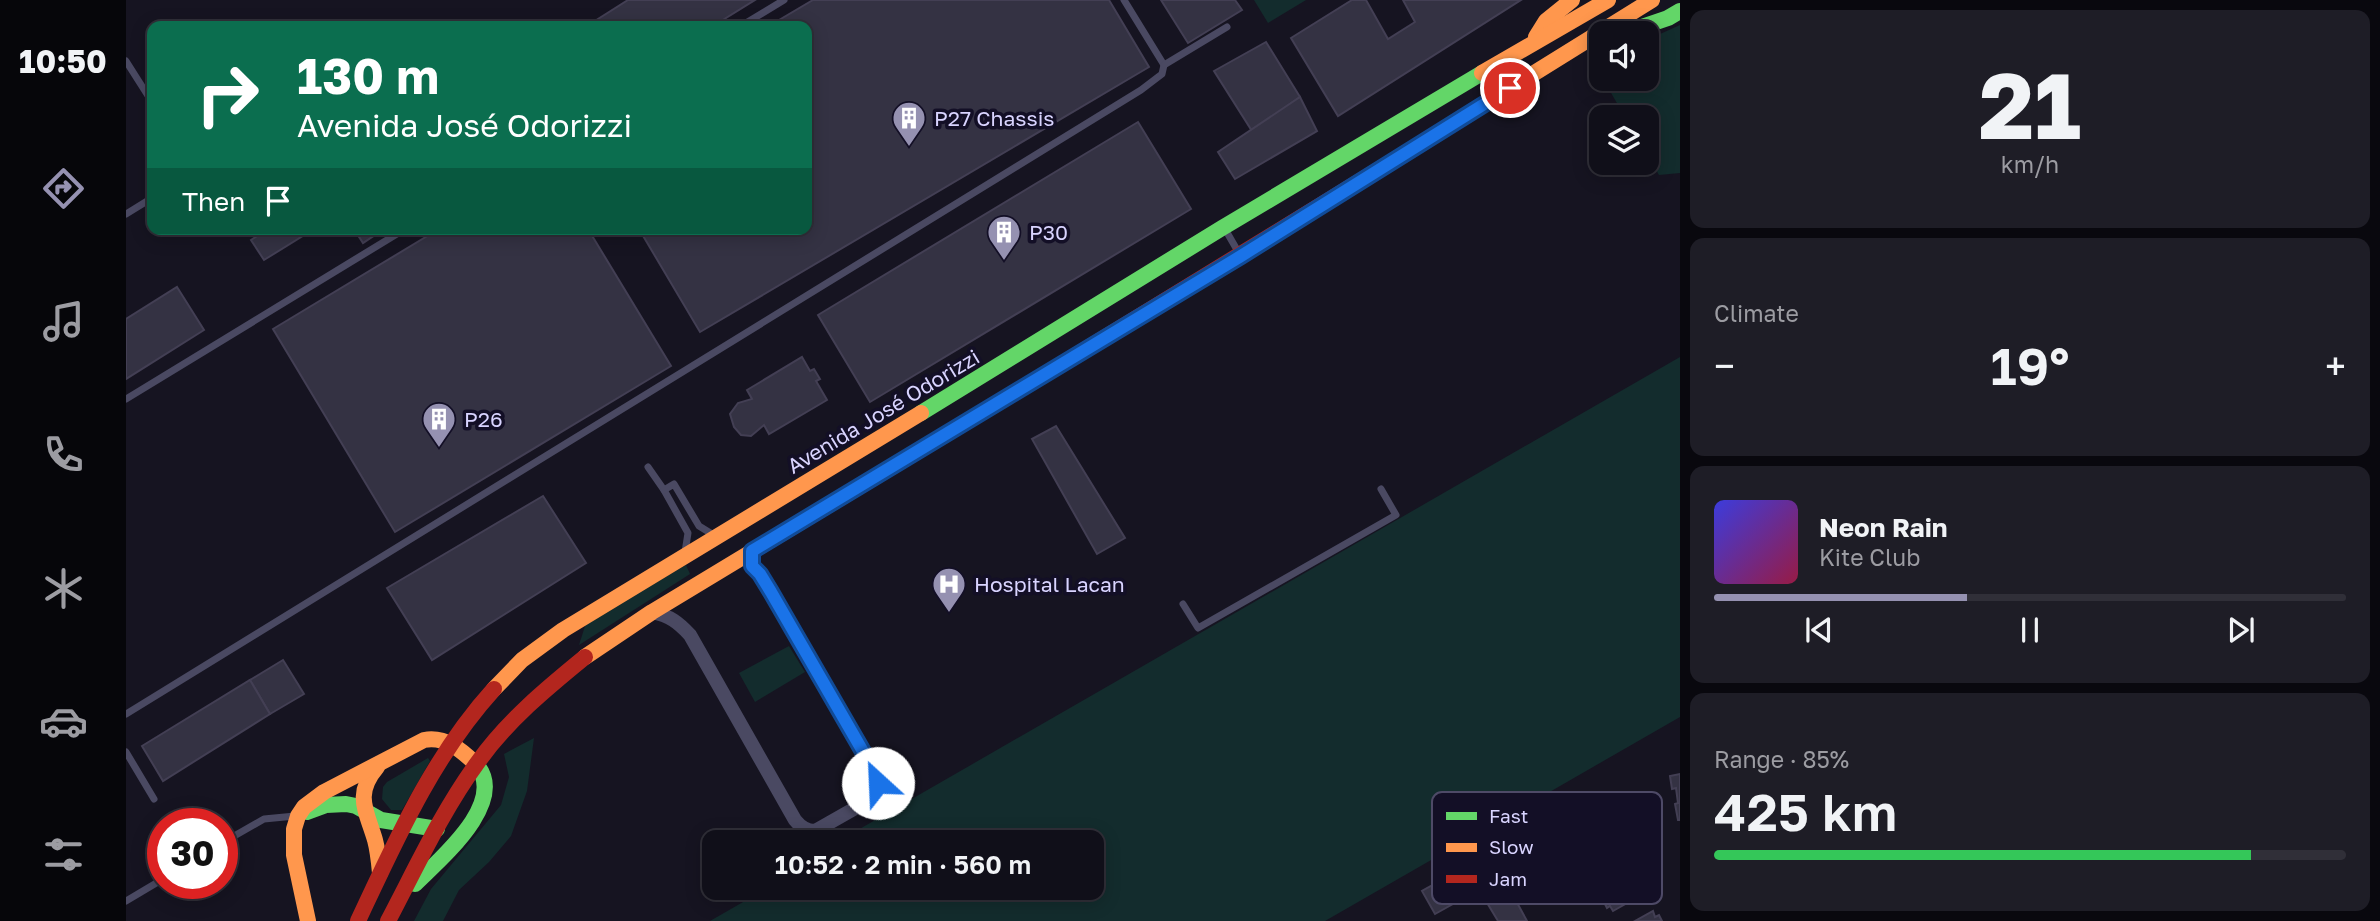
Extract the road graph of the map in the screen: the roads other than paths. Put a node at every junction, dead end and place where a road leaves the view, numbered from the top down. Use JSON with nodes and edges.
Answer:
{"nodes":[{"id":1,"x":785,"y":0,"type":"edge"},
{"id":2,"x":1124,"y":0,"type":"edge"},
{"id":3,"x":1572,"y":0,"type":"edge"},
{"id":4,"x":1608,"y":0,"type":"edge"},
{"id":5,"x":1652,"y":0,"type":"edge"},
{"id":6,"x":1680,"y":11,"type":"edge"},
{"id":7,"x":749,"y":21,"type":"edge"},
{"id":8,"x":1659,"y":21,"type":"edge"},
{"id":9,"x":1227,"y":27,"type":"dead end"},
{"id":10,"x":1534,"y":42,"type":"junction"},
{"id":11,"x":1589,"y":45,"type":"edge"},
{"id":12,"x":1561,"y":55,"type":"junction"},
{"id":13,"x":126,"y":61,"type":"edge"},
{"id":14,"x":1164,"y":65,"type":"junction"},
{"id":15,"x":147,"y":94,"type":"edge"},
{"id":16,"x":147,"y":201,"type":"edge"},
{"id":17,"x":126,"y":214,"type":"edge"},
{"id":18,"x":1224,"y":228,"type":"junction"},
{"id":19,"x":395,"y":235,"type":"edge"},
{"id":20,"x":1241,"y":256,"type":"junction"},
{"id":21,"x":126,"y":399,"type":"edge"},
{"id":22,"x":648,"y":467,"type":"dead end"},
{"id":23,"x":1381,"y":489,"type":"dead end"},
{"id":24,"x":664,"y":490,"type":"junction"},
{"id":25,"x":699,"y":526,"type":"junction"},
{"id":26,"x":688,"y":533,"type":"junction"},
{"id":27,"x":717,"y":536,"type":"junction"},
{"id":28,"x":752,"y":551,"type":"junction"},
{"id":29,"x":684,"y":555,"type":"junction"},
{"id":30,"x":1183,"y":604,"type":"dead end"},
{"id":31,"x":652,"y":612,"type":"junction"},
{"id":32,"x":126,"y":714,"type":"edge"},
{"id":33,"x":450,"y":742,"type":"junction"},
{"id":34,"x":126,"y":752,"type":"edge"},
{"id":35,"x":477,"y":763,"type":"junction"},
{"id":36,"x":381,"y":764,"type":"junction"},
{"id":37,"x":154,"y":799,"type":"dead end"},
{"id":38,"x":363,"y":810,"type":"junction"},
{"id":39,"x":298,"y":815,"type":"junction"},
{"id":40,"x":405,"y":823,"type":"junction"},
{"id":41,"x":437,"y":829,"type":"junction"},
{"id":42,"x":238,"y":834,"type":"edge"},
{"id":43,"x":380,"y":874,"type":"junction"},
{"id":44,"x":147,"y":889,"type":"edge"},
{"id":45,"x":126,"y":901,"type":"edge"},
{"id":46,"x":396,"y":905,"type":"junction"},
{"id":47,"x":308,"y":921,"type":"edge"},
{"id":48,"x":358,"y":921,"type":"edge"},
{"id":49,"x":388,"y":921,"type":"edge"}],
"edges":[{"from":1,"to":7,"type":"lane"},
{"from":2,"to":14,"type":"lane"},
{"from":3,"to":10,"type":"main road","name":"Avenida José Odorizzi"},
{"from":4,"to":10,"type":"main road","name":"Avenida José Odorizzi"},
{"from":5,"to":12,"type":"main road"},
{"from":6,"to":8,"type":"main road"},
{"from":9,"to":14,"type":"lane"},
{"from":10,"to":18,"type":"main road","name":"Avenida José Odorizzi"},
{"from":11,"to":12,"type":"main road"},
{"from":12,"to":20,"type":"main road"},
{"from":13,"to":15,"type":"lane"},
{"from":14,"to":32,"type":"lane"},
{"from":16,"to":17,"type":"lane"},
{"from":18,"to":20,"type":"lane"},
{"from":18,"to":27,"type":"main road","name":"Avenida José Odorizzi"},
{"from":19,"to":21,"type":"lane"},
{"from":20,"to":28,"type":"main road"},
{"from":22,"to":24,"type":"lane"},
{"from":23,"to":30,"type":"lane"},
{"from":24,"to":25,"type":"lane"},
{"from":24,"to":26,"type":"lane"},
{"from":25,"to":26,"type":"lane"},
{"from":25,"to":27,"type":"lane"},
{"from":26,"to":29,"type":"lane"},
{"from":27,"to":29,"type":"main road","name":"Avenida José Odorizzi"},
{"from":28,"to":31,"type":"main road"},
{"from":28,"to":31,"type":"street"},
{"from":29,"to":33,"type":"main road","name":"Avenida José Odorizzi"},
{"from":31,"to":35,"type":"main road"},
{"from":33,"to":35,"type":"main road"},
{"from":33,"to":36,"type":"main road"},
{"from":33,"to":40,"type":"main road","name":"Avenida José Odorizzi"},
{"from":34,"to":37,"type":"lane"},
{"from":35,"to":41,"type":"main road"},
{"from":35,"to":46,"type":"main road"},
{"from":36,"to":38,"type":"main road"},
{"from":36,"to":39,"type":"main road"},
{"from":38,"to":39,"type":"main road"},
{"from":38,"to":40,"type":"main road"},
{"from":38,"to":43,"type":"main road"},
{"from":39,"to":42,"type":"lane"},
{"from":39,"to":47,"type":"main road"},
{"from":40,"to":41,"type":"main road"},
{"from":40,"to":43,"type":"main road","name":"Avenida José Odorizzi"},
{"from":41,"to":46,"type":"main road"},
{"from":43,"to":48,"type":"main road","name":"Avenida José Odorizzi"},
{"from":44,"to":45,"type":"lane"},
{"from":46,"to":49,"type":"main road"}]}
